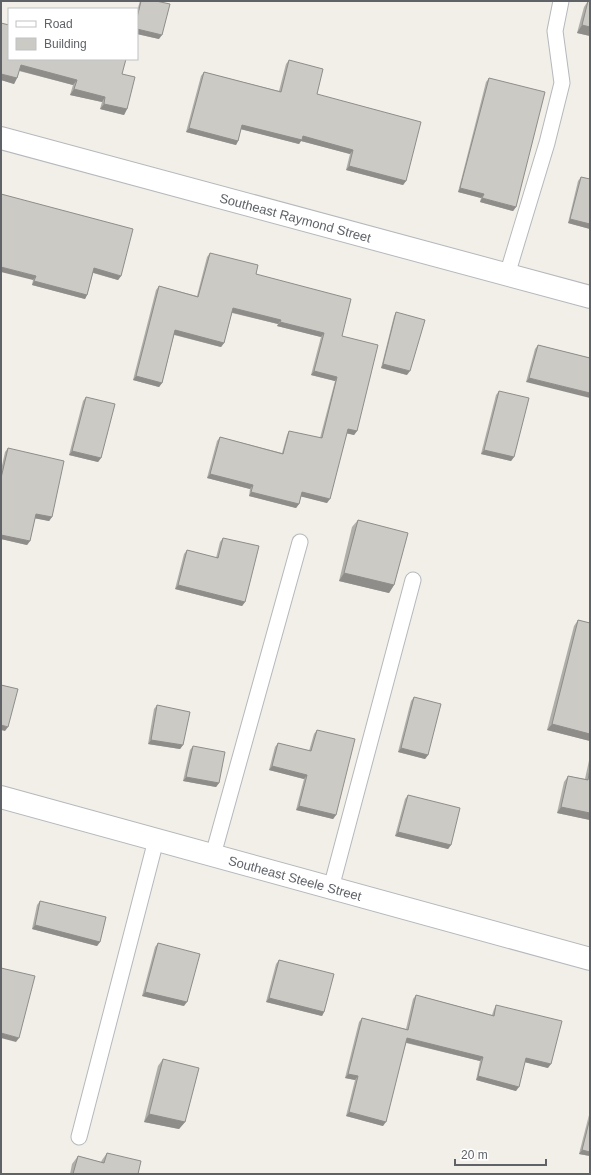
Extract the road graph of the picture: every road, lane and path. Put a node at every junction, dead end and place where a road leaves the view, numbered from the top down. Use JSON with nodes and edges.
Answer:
{"nodes":[{"id":1,"x":562,"y":1,"type":"edge"},
{"id":2,"x":1,"y":138,"type":"edge"},
{"id":3,"x":507,"y":275,"type":"junction"},
{"id":4,"x":590,"y":297,"type":"edge"},
{"id":5,"x":300,"y":542,"type":"dead end"},
{"id":6,"x":413,"y":580,"type":"dead end"},
{"id":7,"x":1,"y":797,"type":"edge"},
{"id":8,"x":156,"y":840,"type":"junction"},
{"id":9,"x":213,"y":855,"type":"junction"},
{"id":10,"x":331,"y":888,"type":"junction"},
{"id":11,"x":590,"y":959,"type":"edge"},
{"id":12,"x":79,"y":1137,"type":"dead end"}],
"edges":[{"from":1,"to":3,"type":"lane"},
{"from":2,"to":3,"type":"street","name":"Southeast Raymond Street"},
{"from":3,"to":4,"type":"street","name":"Southeast Raymond Street"},
{"from":5,"to":9,"type":"lane"},
{"from":6,"to":10,"type":"lane"},
{"from":7,"to":8,"type":"street","name":"Southeast Steele Street"},
{"from":8,"to":9,"type":"street","name":"Southeast Steele Street"},
{"from":8,"to":12,"type":"lane"},
{"from":9,"to":10,"type":"street","name":"Southeast Steele Street"},
{"from":10,"to":11,"type":"street","name":"Southeast Steele Street"}]}
